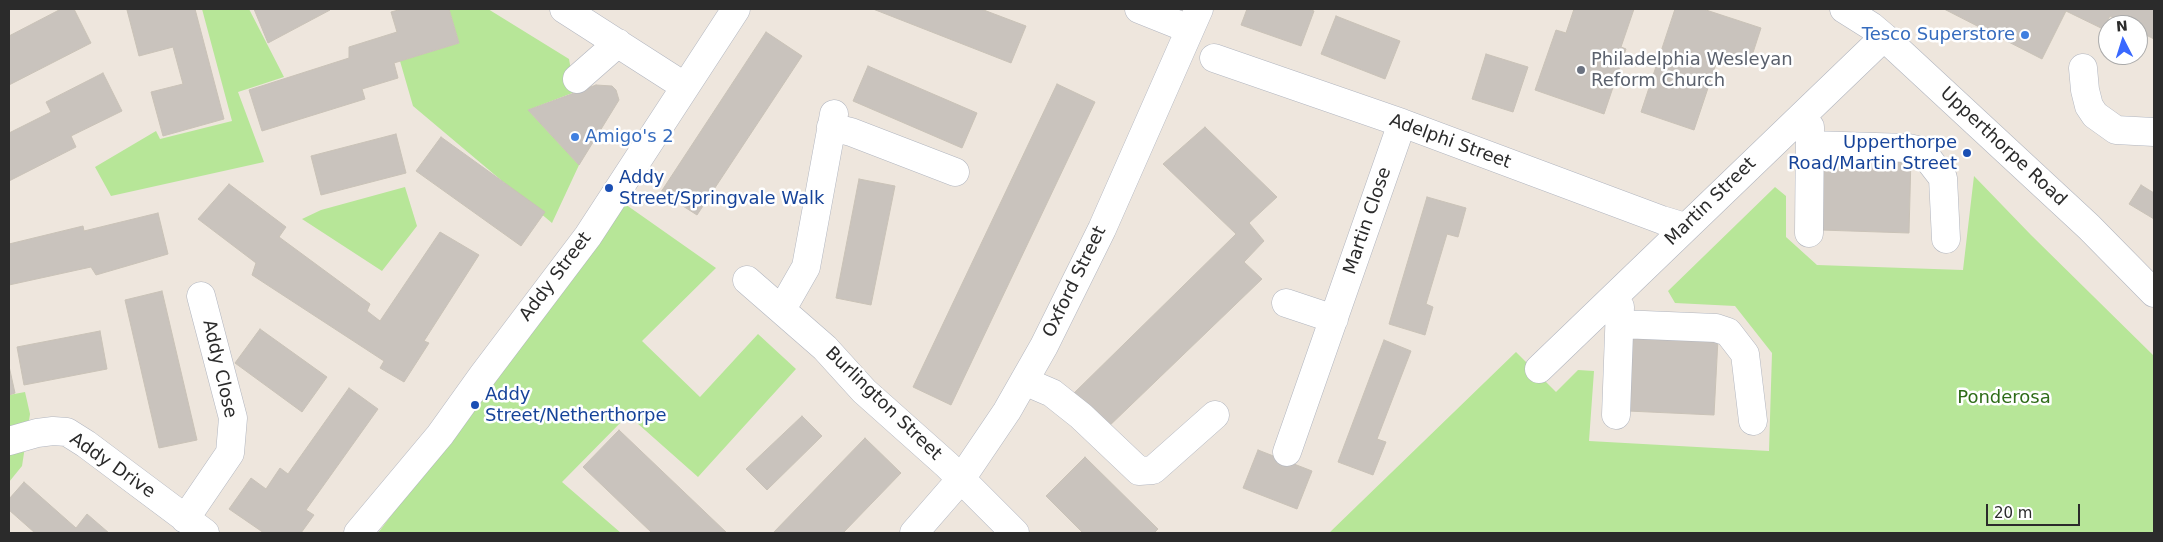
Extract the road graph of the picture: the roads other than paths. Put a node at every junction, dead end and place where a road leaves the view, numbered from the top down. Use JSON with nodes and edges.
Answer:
{"nodes":[{"id":1,"x":564,"y":9,"type":"edge"},
{"id":2,"x":736,"y":9,"type":"edge"},
{"id":3,"x":1139,"y":9,"type":"edge"},
{"id":4,"x":1844,"y":9,"type":"edge"},
{"id":5,"x":1194,"y":19,"type":"edge"},
{"id":6,"x":1884,"y":36,"type":"junction"},
{"id":7,"x":618,"y":43,"type":"junction"},
{"id":8,"x":1214,"y":58,"type":"dead end"},
{"id":9,"x":2083,"y":68,"type":"dead end"},
{"id":10,"x":577,"y":78,"type":"dead end"},
{"id":11,"x":684,"y":86,"type":"junction"},
{"id":12,"x":1811,"y":105,"type":"junction"},
{"id":13,"x":1402,"y":124,"type":"junction"},
{"id":14,"x":2154,"y":132,"type":"edge"},
{"id":15,"x":1810,"y":145,"type":"junction"},
{"id":16,"x":955,"y":172,"type":"dead end"},
{"id":17,"x":1685,"y":227,"type":"junction"},
{"id":18,"x":1809,"y":232,"type":"dead end"},
{"id":19,"x":1946,"y":239,"type":"dead end"},
{"id":20,"x":747,"y":280,"type":"dead end"},
{"id":21,"x":1620,"y":290,"type":"junction"},
{"id":22,"x":2154,"y":293,"type":"edge"},
{"id":23,"x":202,"y":296,"type":"dead end"},
{"id":24,"x":1286,"y":303,"type":"dead end"},
{"id":25,"x":782,"y":309,"type":"junction"},
{"id":26,"x":1334,"y":319,"type":"junction"},
{"id":27,"x":1620,"y":324,"type":"junction"},
{"id":28,"x":1539,"y":368,"type":"dead end"},
{"id":29,"x":1024,"y":381,"type":"junction"},
{"id":30,"x":1214,"y":415,"type":"dead end"},
{"id":31,"x":1616,"y":415,"type":"dead end"},
{"id":32,"x":1753,"y":421,"type":"dead end"},
{"id":33,"x":9,"y":441,"type":"edge"},
{"id":34,"x":1287,"y":452,"type":"dead end"},
{"id":35,"x":961,"y":480,"type":"junction"},
{"id":36,"x":195,"y":526,"type":"edge"},
{"id":37,"x":358,"y":533,"type":"edge"},
{"id":38,"x":914,"y":533,"type":"edge"},
{"id":39,"x":1015,"y":533,"type":"edge"}],
"edges":[{"from":1,"to":7,"type":"street"},
{"from":2,"to":11,"type":"street","name":"Addy Street"},
{"from":3,"to":5,"type":"street"},
{"from":4,"to":6,"type":"street","name":"Upperthorpe Road"},
{"from":5,"to":29,"type":"street","name":"Oxford Street"},
{"from":6,"to":12,"type":"street","name":"Martin Street"},
{"from":6,"to":22,"type":"street","name":"Upperthorpe Road"},
{"from":7,"to":10,"type":"street"},
{"from":7,"to":11,"type":"street"},
{"from":8,"to":13,"type":"street","name":"Adelphi Street"},
{"from":9,"to":14,"type":"street"},
{"from":11,"to":37,"type":"street","name":"Addy Street"},
{"from":12,"to":15,"type":"street"},
{"from":12,"to":17,"type":"street","name":"Martin Street"},
{"from":13,"to":17,"type":"street","name":"Adelphi Street"},
{"from":13,"to":26,"type":"street","name":"Martin Close"},
{"from":15,"to":18,"type":"street"},
{"from":15,"to":19,"type":"street"},
{"from":16,"to":25,"type":"street"},
{"from":17,"to":21,"type":"street","name":"Martin Street"},
{"from":20,"to":25,"type":"street","name":"Burlington Street"},
{"from":21,"to":27,"type":"street"},
{"from":21,"to":28,"type":"street","name":"Martin Street"},
{"from":23,"to":36,"type":"street","name":"Addy Close"},
{"from":24,"to":26,"type":"street"},
{"from":25,"to":35,"type":"street","name":"Burlington Street"},
{"from":26,"to":34,"type":"street","name":"Martin Close"},
{"from":27,"to":31,"type":"street"},
{"from":27,"to":32,"type":"street"},
{"from":29,"to":30,"type":"street"},
{"from":29,"to":35,"type":"street","name":"Oxford Street"},
{"from":33,"to":36,"type":"street","name":"Addy Drive"},
{"from":35,"to":38,"type":"street","name":"Oxford Street"},
{"from":35,"to":39,"type":"street","name":"Burlington Street"}]}
